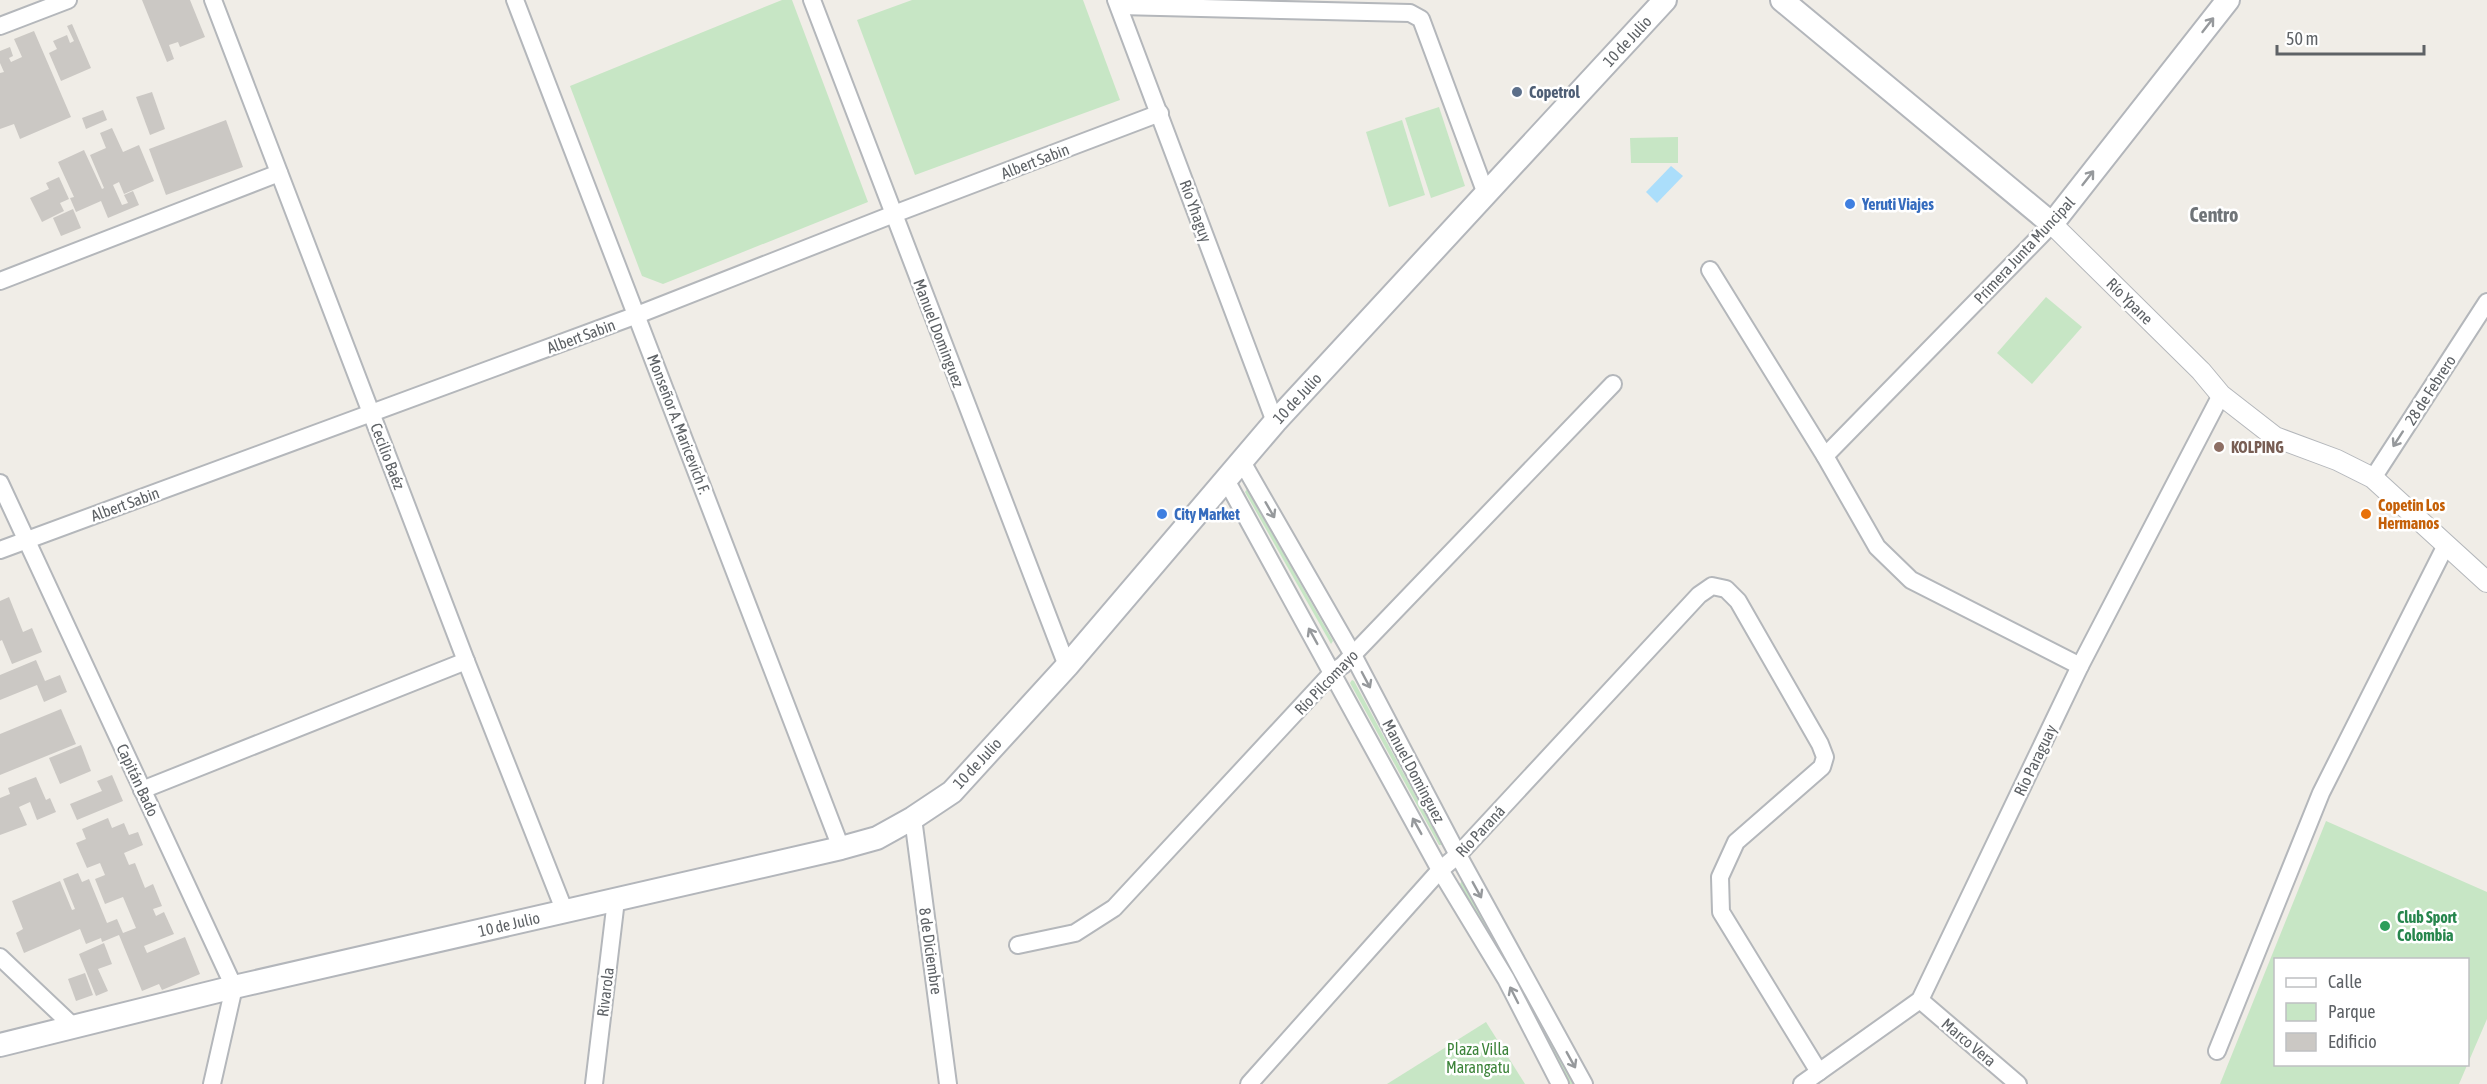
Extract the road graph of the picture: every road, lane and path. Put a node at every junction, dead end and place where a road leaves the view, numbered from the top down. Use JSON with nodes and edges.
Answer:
{"nodes":[{"id":1,"x":68,"y":0,"type":"edge"},
{"id":2,"x":213,"y":0,"type":"edge"},
{"id":3,"x":515,"y":0,"type":"edge"},
{"id":4,"x":812,"y":0,"type":"edge"},
{"id":5,"x":1665,"y":0,"type":"edge"},
{"id":6,"x":1782,"y":0,"type":"edge"},
{"id":7,"x":2228,"y":0,"type":"edge"},
{"id":8,"x":1117,"y":3,"type":"edge"},
{"id":9,"x":0,"y":26,"type":"edge"},
{"id":10,"x":1160,"y":113,"type":"junction"},
{"id":11,"x":279,"y":173,"type":"junction"},
{"id":12,"x":1486,"y":194,"type":"junction"},
{"id":13,"x":894,"y":214,"type":"junction"},
{"id":14,"x":2052,"y":224,"type":"junction"},
{"id":15,"x":1710,"y":270,"type":"dead end"},
{"id":16,"x":0,"y":281,"type":"edge"},
{"id":17,"x":2487,"y":302,"type":"edge"},
{"id":18,"x":637,"y":315,"type":"junction"},
{"id":19,"x":1613,"y":384,"type":"dead end"},
{"id":20,"x":2221,"y":395,"type":"junction"},
{"id":21,"x":372,"y":413,"type":"junction"},
{"id":22,"x":1275,"y":422,"type":"junction"},
{"id":23,"x":1825,"y":456,"type":"junction"},
{"id":24,"x":1241,"y":459,"type":"junction"},
{"id":25,"x":1225,"y":478,"type":"junction"},
{"id":26,"x":2373,"y":478,"type":"junction"},
{"id":27,"x":0,"y":483,"type":"edge"},
{"id":28,"x":26,"y":541,"type":"junction"},
{"id":29,"x":2446,"y":545,"type":"junction"},
{"id":30,"x":0,"y":550,"type":"edge"},
{"id":31,"x":2487,"y":582,"type":"edge"},
{"id":32,"x":1353,"y":655,"type":"junction"},
{"id":33,"x":466,"y":661,"type":"junction"},
{"id":34,"x":1066,"y":666,"type":"junction"},
{"id":35,"x":2080,"y":666,"type":"junction"},
{"id":36,"x":1333,"y":672,"type":"junction"},
{"id":37,"x":142,"y":790,"type":"junction"},
{"id":38,"x":913,"y":818,"type":"junction"},
{"id":39,"x":841,"y":848,"type":"junction"},
{"id":40,"x":1458,"y":855,"type":"junction"},
{"id":41,"x":1440,"y":870,"type":"junction"},
{"id":42,"x":616,"y":900,"type":"junction"},
{"id":43,"x":565,"y":912,"type":"junction"},
{"id":44,"x":1018,"y":945,"type":"dead end"},
{"id":45,"x":0,"y":957,"type":"edge"},
{"id":46,"x":234,"y":987,"type":"junction"},
{"id":47,"x":1920,"y":1000,"type":"junction"},
{"id":48,"x":75,"y":1028,"type":"junction"},
{"id":49,"x":0,"y":1045,"type":"edge"},
{"id":50,"x":2217,"y":1051,"type":"dead end"},
{"id":51,"x":1819,"y":1072,"type":"junction"},
{"id":52,"x":1253,"y":1083,"type":"edge"},
{"id":53,"x":212,"y":1084,"type":"edge"},
{"id":54,"x":594,"y":1084,"type":"edge"},
{"id":55,"x":948,"y":1084,"type":"edge"},
{"id":56,"x":1560,"y":1084,"type":"edge"},
{"id":57,"x":1584,"y":1084,"type":"edge"},
{"id":58,"x":1802,"y":1084,"type":"edge"},
{"id":59,"x":2018,"y":1084,"type":"edge"}],
"edges":[{"from":1,"to":9,"type":"street"},
{"from":2,"to":11,"type":"street","name":"Cecilio Baéz"},
{"from":3,"to":18,"type":"street","name":"Monseñor A. Maricevich F."},
{"from":4,"to":13,"type":"street","name":"Manuel Dominguez"},
{"from":5,"to":12,"type":"main road","name":"10 de Julio"},
{"from":6,"to":14,"type":"main road","name":"Río Ypane"},
{"from":14,"to":7,"type":"main road","name":"Primera Junta Muncipal","one_way":true},
{"from":8,"to":10,"type":"street","name":"Río Yhaguy"},
{"from":8,"to":12,"type":"street"},
{"from":10,"to":13,"type":"street","name":"Albert Sabin"},
{"from":10,"to":22,"type":"street","name":"Río Yhaguy"},
{"from":11,"to":16,"type":"street"},
{"from":11,"to":21,"type":"street","name":"Cecilio Baéz"},
{"from":12,"to":22,"type":"main road","name":"10 de Julio"},
{"from":13,"to":18,"type":"street","name":"Albert Sabin"},
{"from":13,"to":34,"type":"street","name":"Manuel Dominguez"},
{"from":14,"to":20,"type":"street","name":"Río Ypane"},
{"from":14,"to":23,"type":"street","name":"Primera Junta Muncipal"},
{"from":15,"to":23,"type":"street"},
{"from":17,"to":26,"type":"street","name":"28 de Febrero","one_way":true},
{"from":18,"to":21,"type":"street","name":"Albert Sabin"},
{"from":18,"to":39,"type":"street","name":"Monseñor A. Maricevich F."},
{"from":19,"to":32,"type":"street","name":"Río Pilcomayo"},
{"from":20,"to":26,"type":"street","name":"Río Ypane"},
{"from":20,"to":35,"type":"street","name":"Río Paraguay"},
{"from":21,"to":28,"type":"street","name":"Albert Sabin"},
{"from":21,"to":33,"type":"street","name":"Cecilio Baéz"},
{"from":22,"to":24,"type":"main road","name":"10 de Julio"},
{"from":23,"to":35,"type":"street"},
{"from":24,"to":25,"type":"main road","name":"10 de Julio"},
{"from":24,"to":32,"type":"street","name":"Manuel Dominguez","one_way":true},
{"from":25,"to":34,"type":"main road","name":"10 de Julio"},
{"from":36,"to":25,"type":"street","name":"Manuel Dominguez","one_way":true},
{"from":26,"to":29,"type":"street","name":"Río Ypane"},
{"from":27,"to":28,"type":"street","name":"Capitán Bado"},
{"from":28,"to":30,"type":"street","name":"Albert Sabin"},
{"from":28,"to":37,"type":"street","name":"Capitán Bado"},
{"from":29,"to":31,"type":"street","name":"Río Ypane"},
{"from":29,"to":50,"type":"street"},
{"from":32,"to":36,"type":"street","name":"Río Pilcomayo"},
{"from":32,"to":40,"type":"street","name":"Manuel Dominguez","one_way":true},
{"from":33,"to":37,"type":"street"},
{"from":33,"to":43,"type":"street","name":"Cecilio Baéz"},
{"from":34,"to":38,"type":"main road","name":"10 de Julio"},
{"from":35,"to":47,"type":"street","name":"Río Paraguay"},
{"from":41,"to":36,"type":"street","name":"Manuel Dominguez","one_way":true},
{"from":36,"to":44,"type":"street","name":"Río Pilcomayo"},
{"from":37,"to":46,"type":"street","name":"Capitán Bado"},
{"from":38,"to":39,"type":"main road","name":"10 de Julio"},
{"from":38,"to":55,"type":"street","name":"8 de Diciembre"},
{"from":39,"to":42,"type":"main road","name":"10 de Julio"},
{"from":40,"to":41,"type":"street","name":"Río Paraná"},
{"from":40,"to":51,"type":"street","name":"Río Paraná"},
{"from":40,"to":57,"type":"street","name":"Manuel Dominguez","one_way":true},
{"from":41,"to":52,"type":"street","name":"Río Paraná"},
{"from":56,"to":41,"type":"street","name":"Manuel Dominguez","one_way":true},
{"from":42,"to":43,"type":"main road","name":"10 de Julio"},
{"from":42,"to":54,"type":"street","name":"Rivarola"},
{"from":43,"to":46,"type":"main road","name":"10 de Julio"},
{"from":45,"to":48,"type":"street"},
{"from":46,"to":48,"type":"main road","name":"10 de Julio"},
{"from":46,"to":53,"type":"street"},
{"from":47,"to":51,"type":"street","name":"Río Paraguay"},
{"from":47,"to":59,"type":"street","name":"Marco Vera"},
{"from":48,"to":49,"type":"main road","name":"10 de Julio"},
{"from":51,"to":58,"type":"street","name":"Río Paraguay"}]}
